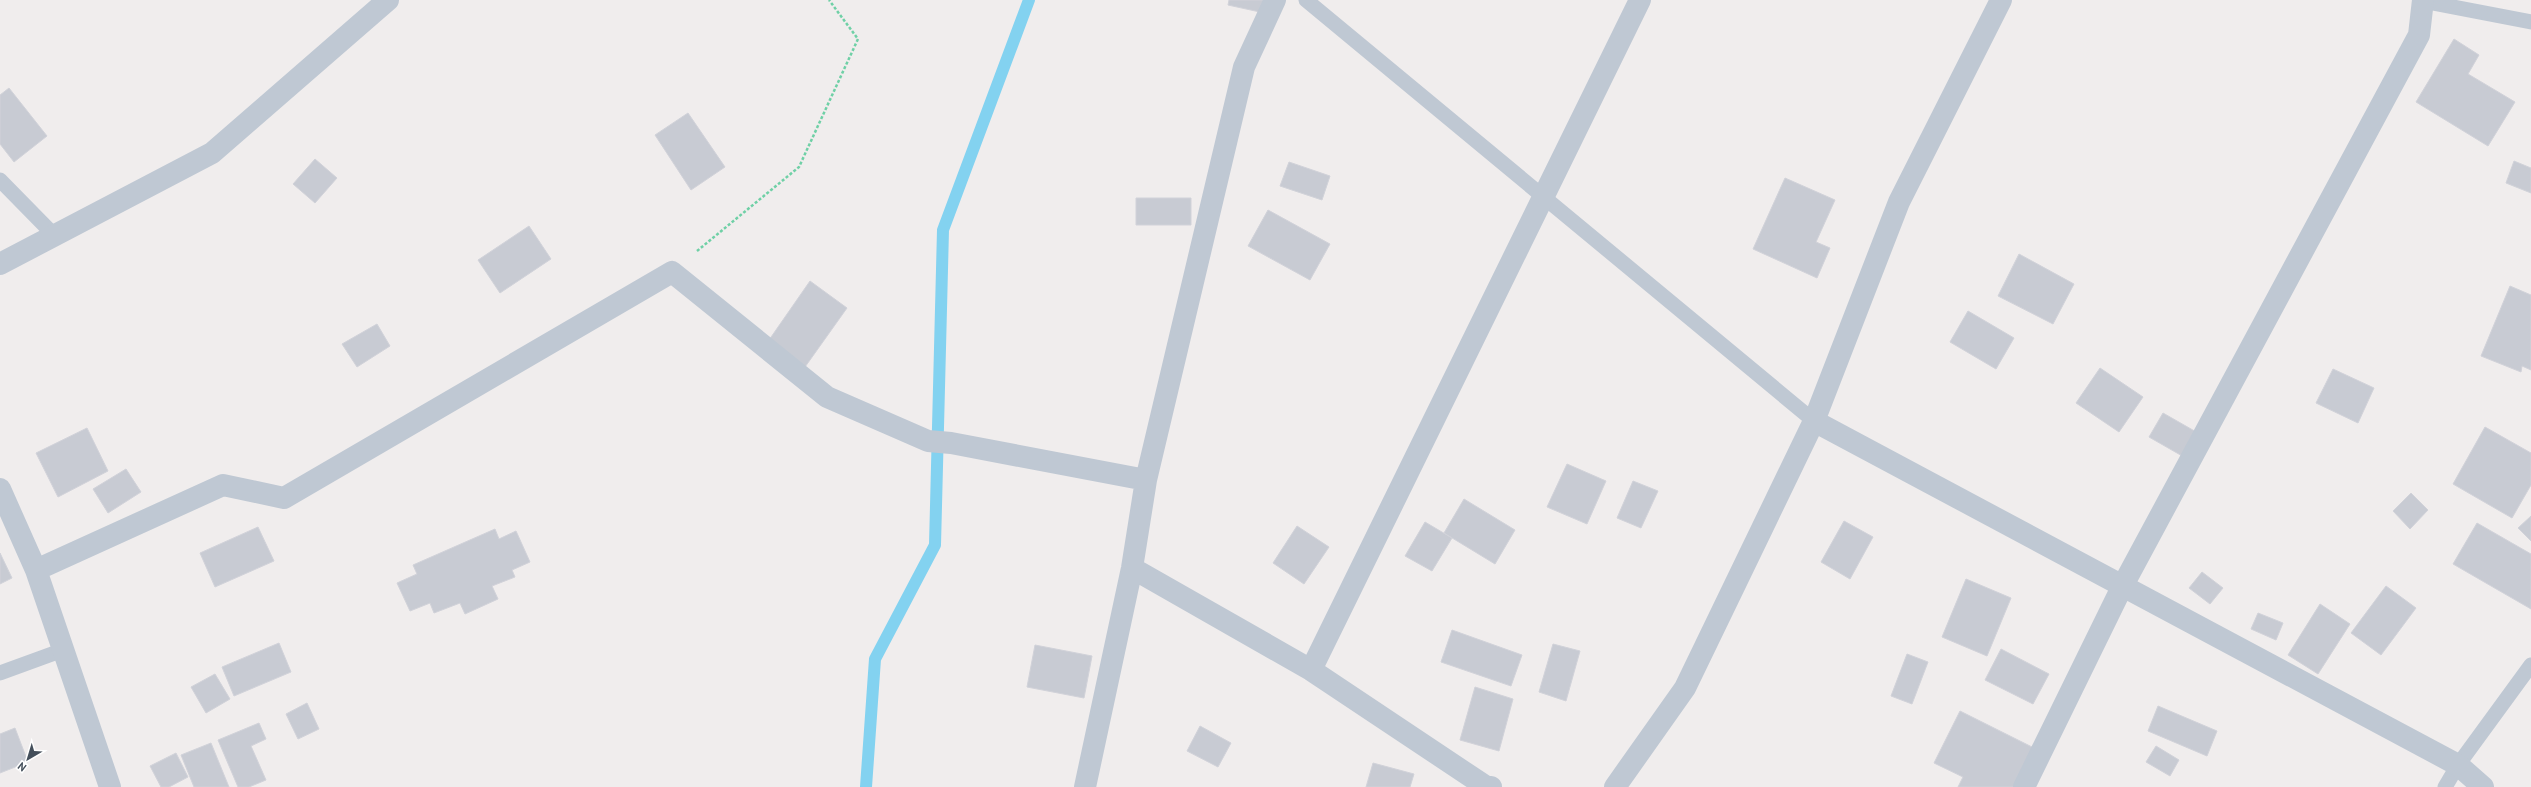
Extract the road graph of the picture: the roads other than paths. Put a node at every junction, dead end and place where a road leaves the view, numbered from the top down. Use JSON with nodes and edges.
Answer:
{"nodes":[{"id":1,"x":388,"y":0,"type":"edge"},
{"id":2,"x":1275,"y":0,"type":"edge"},
{"id":3,"x":1306,"y":0,"type":"edge"},
{"id":4,"x":1640,"y":0,"type":"edge"},
{"id":5,"x":2001,"y":0,"type":"edge"},
{"id":6,"x":2422,"y":1,"type":"edge"},
{"id":7,"x":2531,"y":22,"type":"edge"},
{"id":8,"x":0,"y":180,"type":"edge"},
{"id":9,"x":1544,"y":196,"type":"junction"},
{"id":10,"x":53,"y":234,"type":"junction"},
{"id":11,"x":0,"y":264,"type":"edge"},
{"id":12,"x":1814,"y":421,"type":"junction"},
{"id":13,"x":1146,"y":480,"type":"junction"},
{"id":14,"x":0,"y":489,"type":"edge"},
{"id":15,"x":1132,"y":568,"type":"junction"},
{"id":16,"x":36,"y":570,"type":"junction"},
{"id":17,"x":2122,"y":587,"type":"junction"},
{"id":18,"x":63,"y":650,"type":"junction"},
{"id":19,"x":2531,"y":665,"type":"edge"},
{"id":20,"x":1312,"y":670,"type":"junction"},
{"id":21,"x":0,"y":673,"type":"edge"},
{"id":22,"x":2458,"y":765,"type":"junction"},
{"id":23,"x":110,"y":787,"type":"edge"},
{"id":24,"x":1085,"y":787,"type":"edge"},
{"id":25,"x":1491,"y":787,"type":"edge"},
{"id":26,"x":1615,"y":787,"type":"edge"},
{"id":27,"x":2024,"y":787,"type":"edge"},
{"id":28,"x":2445,"y":787,"type":"edge"},
{"id":29,"x":2483,"y":787,"type":"edge"}],
"edges":[{"from":1,"to":10,"type":"street"},
{"from":2,"to":13,"type":"street"},
{"from":3,"to":9,"type":"lane"},
{"from":4,"to":9,"type":"street"},
{"from":5,"to":12,"type":"street"},
{"from":6,"to":7,"type":"lane"},
{"from":6,"to":17,"type":"street"},
{"from":8,"to":10,"type":"lane"},
{"from":9,"to":12,"type":"lane"},
{"from":9,"to":20,"type":"street"},
{"from":10,"to":11,"type":"street"},
{"from":12,"to":17,"type":"street"},
{"from":12,"to":26,"type":"street"},
{"from":13,"to":15,"type":"street"},
{"from":13,"to":16,"type":"street"},
{"from":14,"to":16,"type":"street"},
{"from":15,"to":20,"type":"street"},
{"from":15,"to":24,"type":"street"},
{"from":16,"to":18,"type":"street"},
{"from":17,"to":22,"type":"street"},
{"from":17,"to":27,"type":"street"},
{"from":18,"to":21,"type":"lane"},
{"from":18,"to":23,"type":"street"},
{"from":19,"to":22,"type":"lane"},
{"from":20,"to":25,"type":"street"},
{"from":22,"to":28,"type":"lane"},
{"from":22,"to":29,"type":"street"}]}
